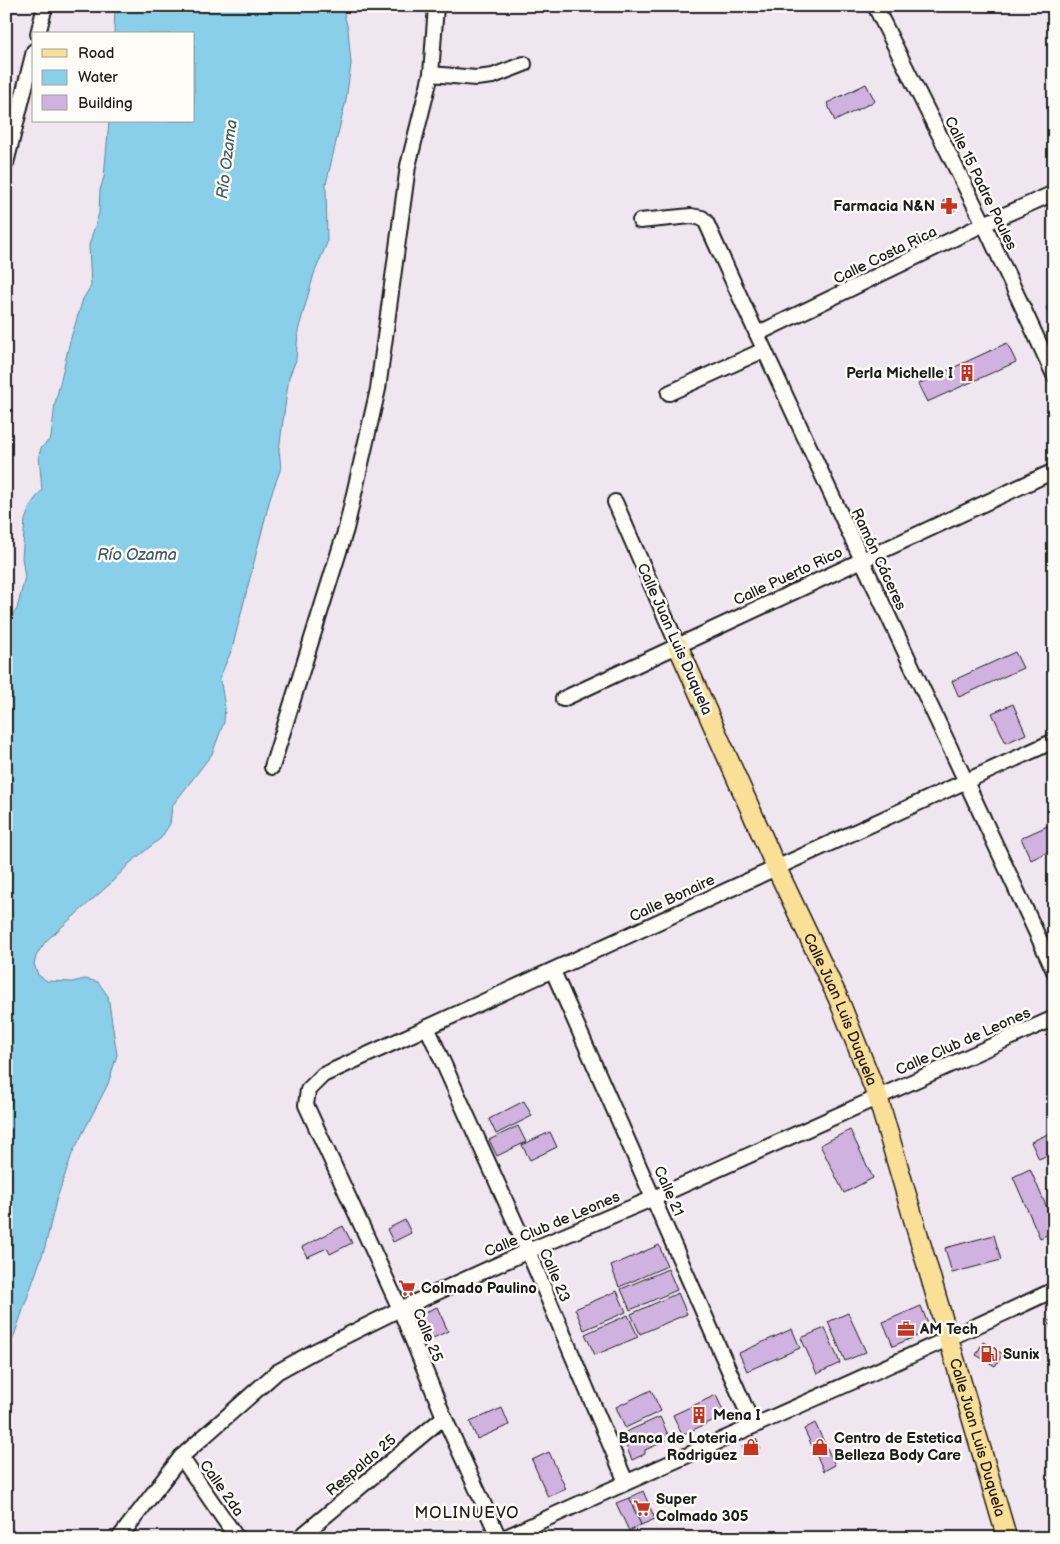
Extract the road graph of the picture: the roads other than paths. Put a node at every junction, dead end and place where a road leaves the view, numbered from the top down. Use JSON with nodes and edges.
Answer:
{"nodes":[{"id":1,"x":45,"y":6,"type":"edge"},
{"id":2,"x":436,"y":6,"type":"edge"},
{"id":3,"x":876,"y":7,"type":"edge"},
{"id":4,"x":38,"y":32,"type":"edge"},
{"id":5,"x":32,"y":59,"type":"edge"},
{"id":6,"x":524,"y":64,"type":"dead end"},
{"id":7,"x":430,"y":74,"type":"junction"},
{"id":8,"x":6,"y":163,"type":"edge"},
{"id":9,"x":1054,"y":193,"type":"edge"},
{"id":10,"x":640,"y":221,"type":"dead end"},
{"id":11,"x":984,"y":224,"type":"junction"},
{"id":12,"x":757,"y":334,"type":"junction"},
{"id":13,"x":764,"y":350,"type":"junction"},
{"id":14,"x":1054,"y":375,"type":"edge"},
{"id":15,"x":669,"y":393,"type":"dead end"},
{"id":16,"x":1054,"y":472,"type":"edge"},
{"id":17,"x":615,"y":502,"type":"dead end"},
{"id":18,"x":861,"y":560,"type":"junction"},
{"id":19,"x":678,"y":646,"type":"junction"},
{"id":20,"x":563,"y":698,"type":"dead end"},
{"id":21,"x":1054,"y":741,"type":"edge"},
{"id":22,"x":272,"y":767,"type":"dead end"},
{"id":23,"x":966,"y":781,"type":"junction"},
{"id":24,"x":776,"y":867,"type":"junction"},
{"id":25,"x":553,"y":970,"type":"junction"},
{"id":26,"x":1054,"y":970,"type":"edge"},
{"id":27,"x":1054,"y":1018,"type":"edge"},
{"id":28,"x":427,"y":1027,"type":"junction"},
{"id":29,"x":308,"y":1090,"type":"joint"},
{"id":30,"x":878,"y":1098,"type":"junction"},
{"id":31,"x":654,"y":1198,"type":"junction"},
{"id":32,"x":528,"y":1252,"type":"junction"},
{"id":33,"x":1054,"y":1290,"type":"edge"},
{"id":34,"x":400,"y":1309,"type":"junction"},
{"id":35,"x":949,"y":1339,"type":"junction"},
{"id":36,"x":444,"y":1417,"type":"junction"},
{"id":37,"x":753,"y":1425,"type":"junction"},
{"id":38,"x":181,"y":1457,"type":"junction"},
{"id":39,"x":626,"y":1482,"type":"junction"},
{"id":40,"x":118,"y":1538,"type":"edge"},
{"id":41,"x":237,"y":1538,"type":"edge"},
{"id":42,"x":299,"y":1538,"type":"edge"},
{"id":43,"x":499,"y":1538,"type":"edge"},
{"id":44,"x":504,"y":1538,"type":"edge"},
{"id":45,"x":1007,"y":1538,"type":"edge"}],
"edges":[{"from":1,"to":4,"type":"street"},
{"from":2,"to":7,"type":"street"},
{"from":3,"to":11,"type":"street","name":"Calle 15 Padre Paules"},
{"from":5,"to":8,"type":"street"},
{"from":6,"to":7,"type":"street"},
{"from":7,"to":22,"type":"street"},
{"from":9,"to":11,"type":"street","name":"Calle Costa Rica"},
{"from":10,"to":12,"type":"street","name":"Ramón Cáceres"},
{"from":11,"to":12,"type":"street","name":"Calle Costa Rica"},
{"from":11,"to":14,"type":"street","name":"Calle 15 Padre Paules"},
{"from":12,"to":13,"type":"street","name":"Ramón Cáceres"},
{"from":13,"to":15,"type":"street"},
{"from":13,"to":18,"type":"street","name":"Ramón Cáceres"},
{"from":16,"to":18,"type":"street","name":"Calle Puerto Rico"},
{"from":17,"to":19,"type":"street","name":"Calle Juan Luis Duquela"},
{"from":18,"to":19,"type":"street","name":"Calle Puerto Rico"},
{"from":18,"to":23,"type":"street","name":"Ramón Cáceres"},
{"from":19,"to":20,"type":"street","name":"Calle Puerto Rico"},
{"from":19,"to":24,"type":"main road","name":"Calle Juan Luis Duquela"},
{"from":21,"to":23,"type":"street","name":"Calle Bonaire"},
{"from":23,"to":24,"type":"street","name":"Calle Bonaire"},
{"from":23,"to":26,"type":"street","name":"Ramón Cáceres"},
{"from":24,"to":25,"type":"street","name":"Calle Bonaire"},
{"from":24,"to":30,"type":"main road","name":"Calle Juan Luis Duquela"},
{"from":25,"to":28,"type":"street","name":"Calle Bonaire"},
{"from":25,"to":31,"type":"street","name":"Calle 21"},
{"from":27,"to":30,"type":"street","name":"Calle Club de Leones"},
{"from":28,"to":29,"type":"street","name":"Calle Bonaire"},
{"from":28,"to":32,"type":"street","name":"Calle 23"},
{"from":29,"to":34,"type":"street","name":"Calle 25"},
{"from":30,"to":31,"type":"street","name":"Calle Club de Leones"},
{"from":30,"to":35,"type":"main road","name":"Calle Juan Luis Duquela"},
{"from":31,"to":32,"type":"street","name":"Calle Club de Leones"},
{"from":31,"to":37,"type":"street","name":"Calle 21"},
{"from":32,"to":34,"type":"street","name":"Calle Club de Leones"},
{"from":32,"to":39,"type":"street","name":"Calle 23"},
{"from":33,"to":35,"type":"street"},
{"from":34,"to":36,"type":"street","name":"Calle 25"},
{"from":34,"to":38,"type":"street","name":"Calle Club de Leones"},
{"from":35,"to":37,"type":"street"},
{"from":35,"to":45,"type":"main road","name":"Calle Juan Luis Duquela"},
{"from":36,"to":42,"type":"street","name":"Respaldo 25"},
{"from":36,"to":43,"type":"street","name":"Calle 25"},
{"from":37,"to":39,"type":"street"},
{"from":38,"to":40,"type":"street","name":"Calle Club de Leones"},
{"from":38,"to":41,"type":"street","name":"Calle 2da"},
{"from":39,"to":44,"type":"street"}]}
